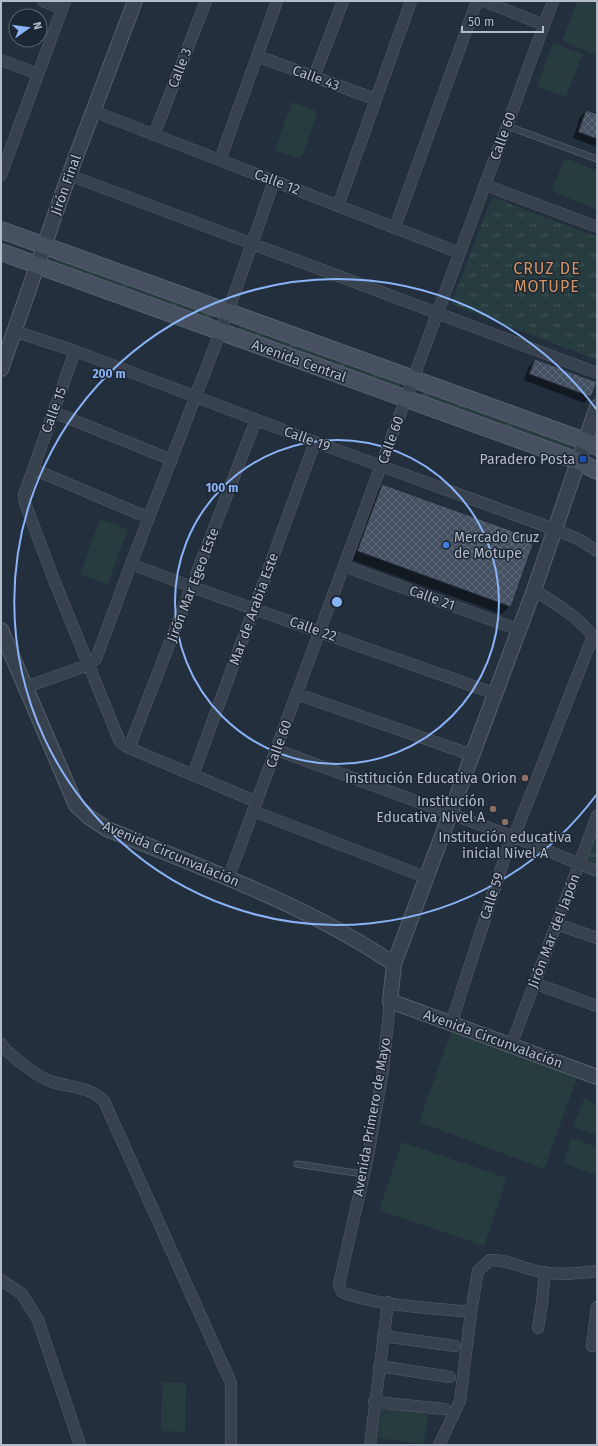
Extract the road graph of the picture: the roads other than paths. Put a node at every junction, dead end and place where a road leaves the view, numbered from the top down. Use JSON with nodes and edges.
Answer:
{"nodes":[{"id":1,"x":43,"y":1,"type":"edge"},
{"id":2,"x":135,"y":1,"type":"edge"},
{"id":3,"x":206,"y":1,"type":"edge"},
{"id":4,"x":277,"y":1,"type":"edge"},
{"id":5,"x":343,"y":1,"type":"edge"},
{"id":6,"x":411,"y":1,"type":"edge"},
{"id":7,"x":477,"y":1,"type":"edge"},
{"id":8,"x":484,"y":1,"type":"edge"},
{"id":9,"x":553,"y":1,"type":"edge"},
{"id":10,"x":64,"y":5,"type":"edge"},
{"id":11,"x":544,"y":25,"type":"junction"},
{"id":12,"x":257,"y":56,"type":"junction"},
{"id":13,"x":1,"y":60,"type":"edge"},
{"id":14,"x":38,"y":74,"type":"junction"},
{"id":15,"x":314,"y":77,"type":"junction"},
{"id":16,"x":375,"y":99,"type":"junction"},
{"id":17,"x":93,"y":111,"type":"junction"},
{"id":18,"x":507,"y":126,"type":"junction"},
{"id":19,"x":154,"y":135,"type":"junction"},
{"id":20,"x":597,"y":158,"type":"edge"},
{"id":21,"x":220,"y":160,"type":"junction"},
{"id":22,"x":1,"y":175,"type":"edge"},
{"id":23,"x":69,"y":175,"type":"junction"},
{"id":24,"x":274,"y":181,"type":"junction"},
{"id":25,"x":484,"y":185,"type":"junction"},
{"id":26,"x":338,"y":206,"type":"junction"},
{"id":27,"x":597,"y":227,"type":"edge"},
{"id":28,"x":395,"y":228,"type":"junction"},
{"id":29,"x":1,"y":230,"type":"edge"},
{"id":30,"x":252,"y":244,"type":"junction"},
{"id":31,"x":44,"y":246,"type":"junction"},
{"id":32,"x":1,"y":252,"type":"edge"},
{"id":33,"x":460,"y":253,"type":"junction"},
{"id":34,"x":37,"y":266,"type":"junction"},
{"id":35,"x":228,"y":312,"type":"junction"},
{"id":36,"x":438,"y":313,"type":"junction"},
{"id":37,"x":14,"y":331,"type":"junction"},
{"id":38,"x":220,"y":331,"type":"junction"},
{"id":39,"x":75,"y":351,"type":"junction"},
{"id":40,"x":1,"y":369,"type":"edge"},
{"id":41,"x":597,"y":373,"type":"edge"},
{"id":42,"x":413,"y":379,"type":"junction"},
{"id":43,"x":196,"y":398,"type":"junction"},
{"id":44,"x":406,"y":400,"type":"junction"},
{"id":45,"x":597,"y":407,"type":"edge"},
{"id":46,"x":53,"y":412,"type":"junction"},
{"id":47,"x":256,"y":420,"type":"junction"},
{"id":48,"x":315,"y":442,"type":"junction"},
{"id":49,"x":591,"y":444,"type":"edge"},
{"id":50,"x":172,"y":460,"type":"junction"},
{"id":51,"x":578,"y":461,"type":"junction"},
{"id":52,"x":381,"y":466,"type":"junction"},
{"id":53,"x":32,"y":469,"type":"junction"},
{"id":54,"x":597,"y":471,"type":"edge"},
{"id":55,"x":148,"y":518,"type":"junction"},
{"id":56,"x":554,"y":529,"type":"junction"},
{"id":57,"x":597,"y":551,"type":"edge"},
{"id":58,"x":131,"y":564,"type":"junction"},
{"id":59,"x":344,"y":566,"type":"junction"},
{"id":60,"x":192,"y":587,"type":"junction"},
{"id":61,"x":534,"y":590,"type":"junction"},
{"id":62,"x":254,"y":609,"type":"junction"},
{"id":63,"x":1,"y":630,"type":"edge"},
{"id":64,"x":520,"y":630,"type":"junction"},
{"id":65,"x":320,"y":631,"type":"junction"},
{"id":66,"x":595,"y":639,"type":"edge"},
{"id":67,"x":88,"y":665,"type":"junction"},
{"id":68,"x":26,"y":687,"type":"junction"},
{"id":69,"x":297,"y":694,"type":"junction"},
{"id":70,"x":496,"y":694,"type":"junction"},
{"id":71,"x":129,"y":748,"type":"junction"},
{"id":72,"x":277,"y":750,"type":"junction"},
{"id":73,"x":472,"y":755,"type":"junction"},
{"id":74,"x":194,"y":775,"type":"junction"},
{"id":75,"x":255,"y":806,"type":"junction"},
{"id":76,"x":452,"y":815,"type":"junction"},
{"id":77,"x":597,"y":816,"type":"edge"},
{"id":78,"x":514,"y":837,"type":"junction"},
{"id":79,"x":579,"y":865,"type":"junction"},
{"id":80,"x":597,"y":871,"type":"edge"},
{"id":81,"x":428,"y":878,"type":"junction"},
{"id":82,"x":228,"y":879,"type":"junction"},
{"id":83,"x":557,"y":924,"type":"junction"},
{"id":84,"x":597,"y":938,"type":"edge"},
{"id":85,"x":394,"y":964,"type":"junction"},
{"id":86,"x":534,"y":983,"type":"junction"},
{"id":87,"x":390,"y":1001,"type":"junction"},
{"id":88,"x":597,"y":1006,"type":"edge"},
{"id":89,"x":451,"y":1024,"type":"junction"},
{"id":90,"x":1,"y":1044,"type":"edge"},
{"id":91,"x":511,"y":1046,"type":"junction"},
{"id":92,"x":597,"y":1077,"type":"edge"},
{"id":93,"x":297,"y":1164,"type":"dead end"},
{"id":94,"x":363,"y":1174,"type":"junction"},
{"id":95,"x":545,"y":1272,"type":"junction"},
{"id":96,"x":597,"y":1272,"type":"edge"},
{"id":97,"x":1,"y":1280,"type":"edge"},
{"id":98,"x":388,"y":1302,"type":"junction"},
{"id":99,"x":597,"y":1307,"type":"edge"},
{"id":100,"x":471,"y":1312,"type":"junction"},
{"id":101,"x":538,"y":1328,"type":"dead end"},
{"id":102,"x":383,"y":1336,"type":"junction"},
{"id":103,"x":455,"y":1346,"type":"dead end"},
{"id":104,"x":592,"y":1346,"type":"dead end"},
{"id":105,"x":379,"y":1366,"type":"junction"},
{"id":106,"x":450,"y":1377,"type":"dead end"},
{"id":107,"x":374,"y":1402,"type":"junction"},
{"id":108,"x":445,"y":1409,"type":"dead end"},
{"id":109,"x":80,"y":1445,"type":"edge"},
{"id":110,"x":231,"y":1445,"type":"edge"},
{"id":111,"x":370,"y":1445,"type":"edge"},
{"id":112,"x":439,"y":1445,"type":"edge"}],
"edges":[{"from":1,"to":10,"type":"street"},
{"from":2,"to":17,"type":"street","name":"Jirón Final"},
{"from":3,"to":19,"type":"street","name":"Calle 3"},
{"from":4,"to":12,"type":"street"},
{"from":5,"to":15,"type":"street"},
{"from":6,"to":16,"type":"street"},
{"from":7,"to":28,"type":"street"},
{"from":8,"to":11,"type":"street"},
{"from":9,"to":11,"type":"street","name":"Calle 60"},
{"from":10,"to":14,"type":"street"},
{"from":11,"to":18,"type":"street","name":"Calle 60"},
{"from":12,"to":15,"type":"street","name":"Calle 43"},
{"from":12,"to":21,"type":"street"},
{"from":13,"to":14,"type":"street"},
{"from":14,"to":22,"type":"street"},
{"from":15,"to":16,"type":"street","name":"Calle 43"},
{"from":16,"to":26,"type":"street"},
{"from":17,"to":19,"type":"street","name":"Calle 12"},
{"from":17,"to":23,"type":"street","name":"Jirón Final"},
{"from":18,"to":20,"type":"lane"},
{"from":18,"to":25,"type":"street","name":"Calle 60"},
{"from":19,"to":21,"type":"street","name":"Calle 12"},
{"from":21,"to":24,"type":"street","name":"Calle 12"},
{"from":23,"to":30,"type":"street"},
{"from":23,"to":31,"type":"street","name":"Jirón Final"},
{"from":24,"to":26,"type":"street","name":"Calle 12"},
{"from":24,"to":30,"type":"street"},
{"from":25,"to":27,"type":"street"},
{"from":25,"to":33,"type":"street","name":"Calle 60"},
{"from":26,"to":28,"type":"street","name":"Calle 12"},
{"from":28,"to":33,"type":"street","name":"Calle 12"},
{"from":29,"to":31,"type":"main road","name":"Avenida Central"},
{"from":30,"to":35,"type":"street"},
{"from":30,"to":36,"type":"street"},
{"from":31,"to":34,"type":"street","name":"Jirón Final"},
{"from":31,"to":35,"type":"main road","name":"Avenida Central"},
{"from":32,"to":34,"type":"main road","name":"Avenida Central"},
{"from":33,"to":36,"type":"street","name":"Calle 60"},
{"from":34,"to":37,"type":"street","name":"Jirón Final"},
{"from":34,"to":38,"type":"main road","name":"Avenida Central"},
{"from":35,"to":38,"type":"street"},
{"from":35,"to":42,"type":"main road","name":"Avenida Central"},
{"from":36,"to":41,"type":"street"},
{"from":36,"to":42,"type":"street","name":"Calle 60"},
{"from":37,"to":39,"type":"street","name":"Calle 19"},
{"from":37,"to":40,"type":"street","name":"Jirón Final"},
{"from":38,"to":43,"type":"street"},
{"from":38,"to":44,"type":"main road","name":"Avenida Central"},
{"from":39,"to":43,"type":"street","name":"Calle 19"},
{"from":39,"to":46,"type":"street","name":"Calle 15"},
{"from":42,"to":44,"type":"street","name":"Calle 60"},
{"from":42,"to":49,"type":"main road","name":"Avenida Central"},
{"from":43,"to":47,"type":"street","name":"Calle 19"},
{"from":43,"to":50,"type":"street"},
{"from":44,"to":51,"type":"main road","name":"Avenida Central"},
{"from":44,"to":52,"type":"street","name":"Calle 60"},
{"from":45,"to":49,"type":"street"},
{"from":46,"to":50,"type":"street"},
{"from":46,"to":53,"type":"street","name":"Calle 15"},
{"from":47,"to":48,"type":"street","name":"Calle 19"},
{"from":47,"to":60,"type":"street","name":"Jirón Mar Egeo Este"},
{"from":48,"to":52,"type":"street","name":"Calle 19"},
{"from":48,"to":62,"type":"street","name":"Mar de Arabia Este"},
{"from":49,"to":51,"type":"street"},
{"from":50,"to":55,"type":"street"},
{"from":51,"to":54,"type":"main road","name":"Avenida Central"},
{"from":51,"to":56,"type":"street"},
{"from":52,"to":56,"type":"street","name":"Calle 19"},
{"from":52,"to":59,"type":"street","name":"Calle 60"},
{"from":53,"to":55,"type":"street"},
{"from":53,"to":67,"type":"street","name":"Calle 15"},
{"from":55,"to":58,"type":"street"},
{"from":56,"to":57,"type":"street","name":"Calle 19"},
{"from":56,"to":61,"type":"street"},
{"from":58,"to":60,"type":"street","name":"Calle 22"},
{"from":58,"to":67,"type":"street"},
{"from":59,"to":64,"type":"street","name":"Calle 21"},
{"from":59,"to":65,"type":"street","name":"Calle 60"},
{"from":60,"to":62,"type":"street","name":"Calle 22"},
{"from":60,"to":71,"type":"street","name":"Jirón Mar Egeo Este"},
{"from":61,"to":64,"type":"street"},
{"from":61,"to":66,"type":"street"},
{"from":62,"to":65,"type":"street","name":"Calle 22"},
{"from":62,"to":74,"type":"street","name":"Mar de Arabia Este"},
{"from":63,"to":68,"type":"street","name":"Avenida Circunvalación"},
{"from":64,"to":70,"type":"street"},
{"from":65,"to":69,"type":"street","name":"Calle 60"},
{"from":65,"to":70,"type":"street","name":"Calle 22"},
{"from":66,"to":78,"type":"street","name":"Calle 59"},
{"from":67,"to":68,"type":"street"},
{"from":67,"to":71,"type":"street","name":"Calle 15"},
{"from":68,"to":82,"type":"street","name":"Avenida Circunvalación"},
{"from":69,"to":72,"type":"street","name":"Calle 60"},
{"from":69,"to":73,"type":"street"},
{"from":70,"to":73,"type":"street"},
{"from":71,"to":74,"type":"street"},
{"from":72,"to":75,"type":"street","name":"Calle 60"},
{"from":72,"to":76,"type":"street"},
{"from":73,"to":76,"type":"street"},
{"from":74,"to":75,"type":"street"},
{"from":75,"to":81,"type":"street"},
{"from":75,"to":82,"type":"street","name":"Calle 60"},
{"from":76,"to":78,"type":"street"},
{"from":76,"to":81,"type":"street"},
{"from":77,"to":79,"type":"street","name":"Jirón Mar del Japón"},
{"from":78,"to":79,"type":"street"},
{"from":78,"to":89,"type":"street","name":"Calle 59"},
{"from":79,"to":80,"type":"street"},
{"from":79,"to":83,"type":"street","name":"Jirón Mar del Japón"},
{"from":81,"to":85,"type":"street"},
{"from":82,"to":85,"type":"street","name":"Avenida Circunvalación"},
{"from":83,"to":84,"type":"street"},
{"from":83,"to":86,"type":"street","name":"Jirón Mar del Japón"},
{"from":85,"to":87,"type":"street","name":"Avenida Primero de Mayo"},
{"from":86,"to":88,"type":"street"},
{"from":86,"to":91,"type":"street","name":"Jirón Mar del Japón"},
{"from":87,"to":89,"type":"street","name":"Avenida Circunvalación"},
{"from":87,"to":94,"type":"street","name":"Avenida Primero de Mayo"},
{"from":89,"to":91,"type":"street","name":"Avenida Circunvalación"},
{"from":90,"to":110,"type":"street"},
{"from":91,"to":92,"type":"street","name":"Avenida Circunvalación"},
{"from":93,"to":94,"type":"lane"},
{"from":94,"to":98,"type":"street","name":"Avenida Primero de Mayo"},
{"from":95,"to":96,"type":"street"},
{"from":95,"to":100,"type":"street"},
{"from":95,"to":101,"type":"street"},
{"from":97,"to":109,"type":"street"},
{"from":98,"to":100,"type":"street"},
{"from":98,"to":102,"type":"street"},
{"from":99,"to":104,"type":"street"},
{"from":100,"to":112,"type":"street"},
{"from":102,"to":103,"type":"street"},
{"from":102,"to":105,"type":"street"},
{"from":105,"to":106,"type":"street"},
{"from":105,"to":107,"type":"street"},
{"from":107,"to":108,"type":"street"},
{"from":107,"to":111,"type":"street"}]}
